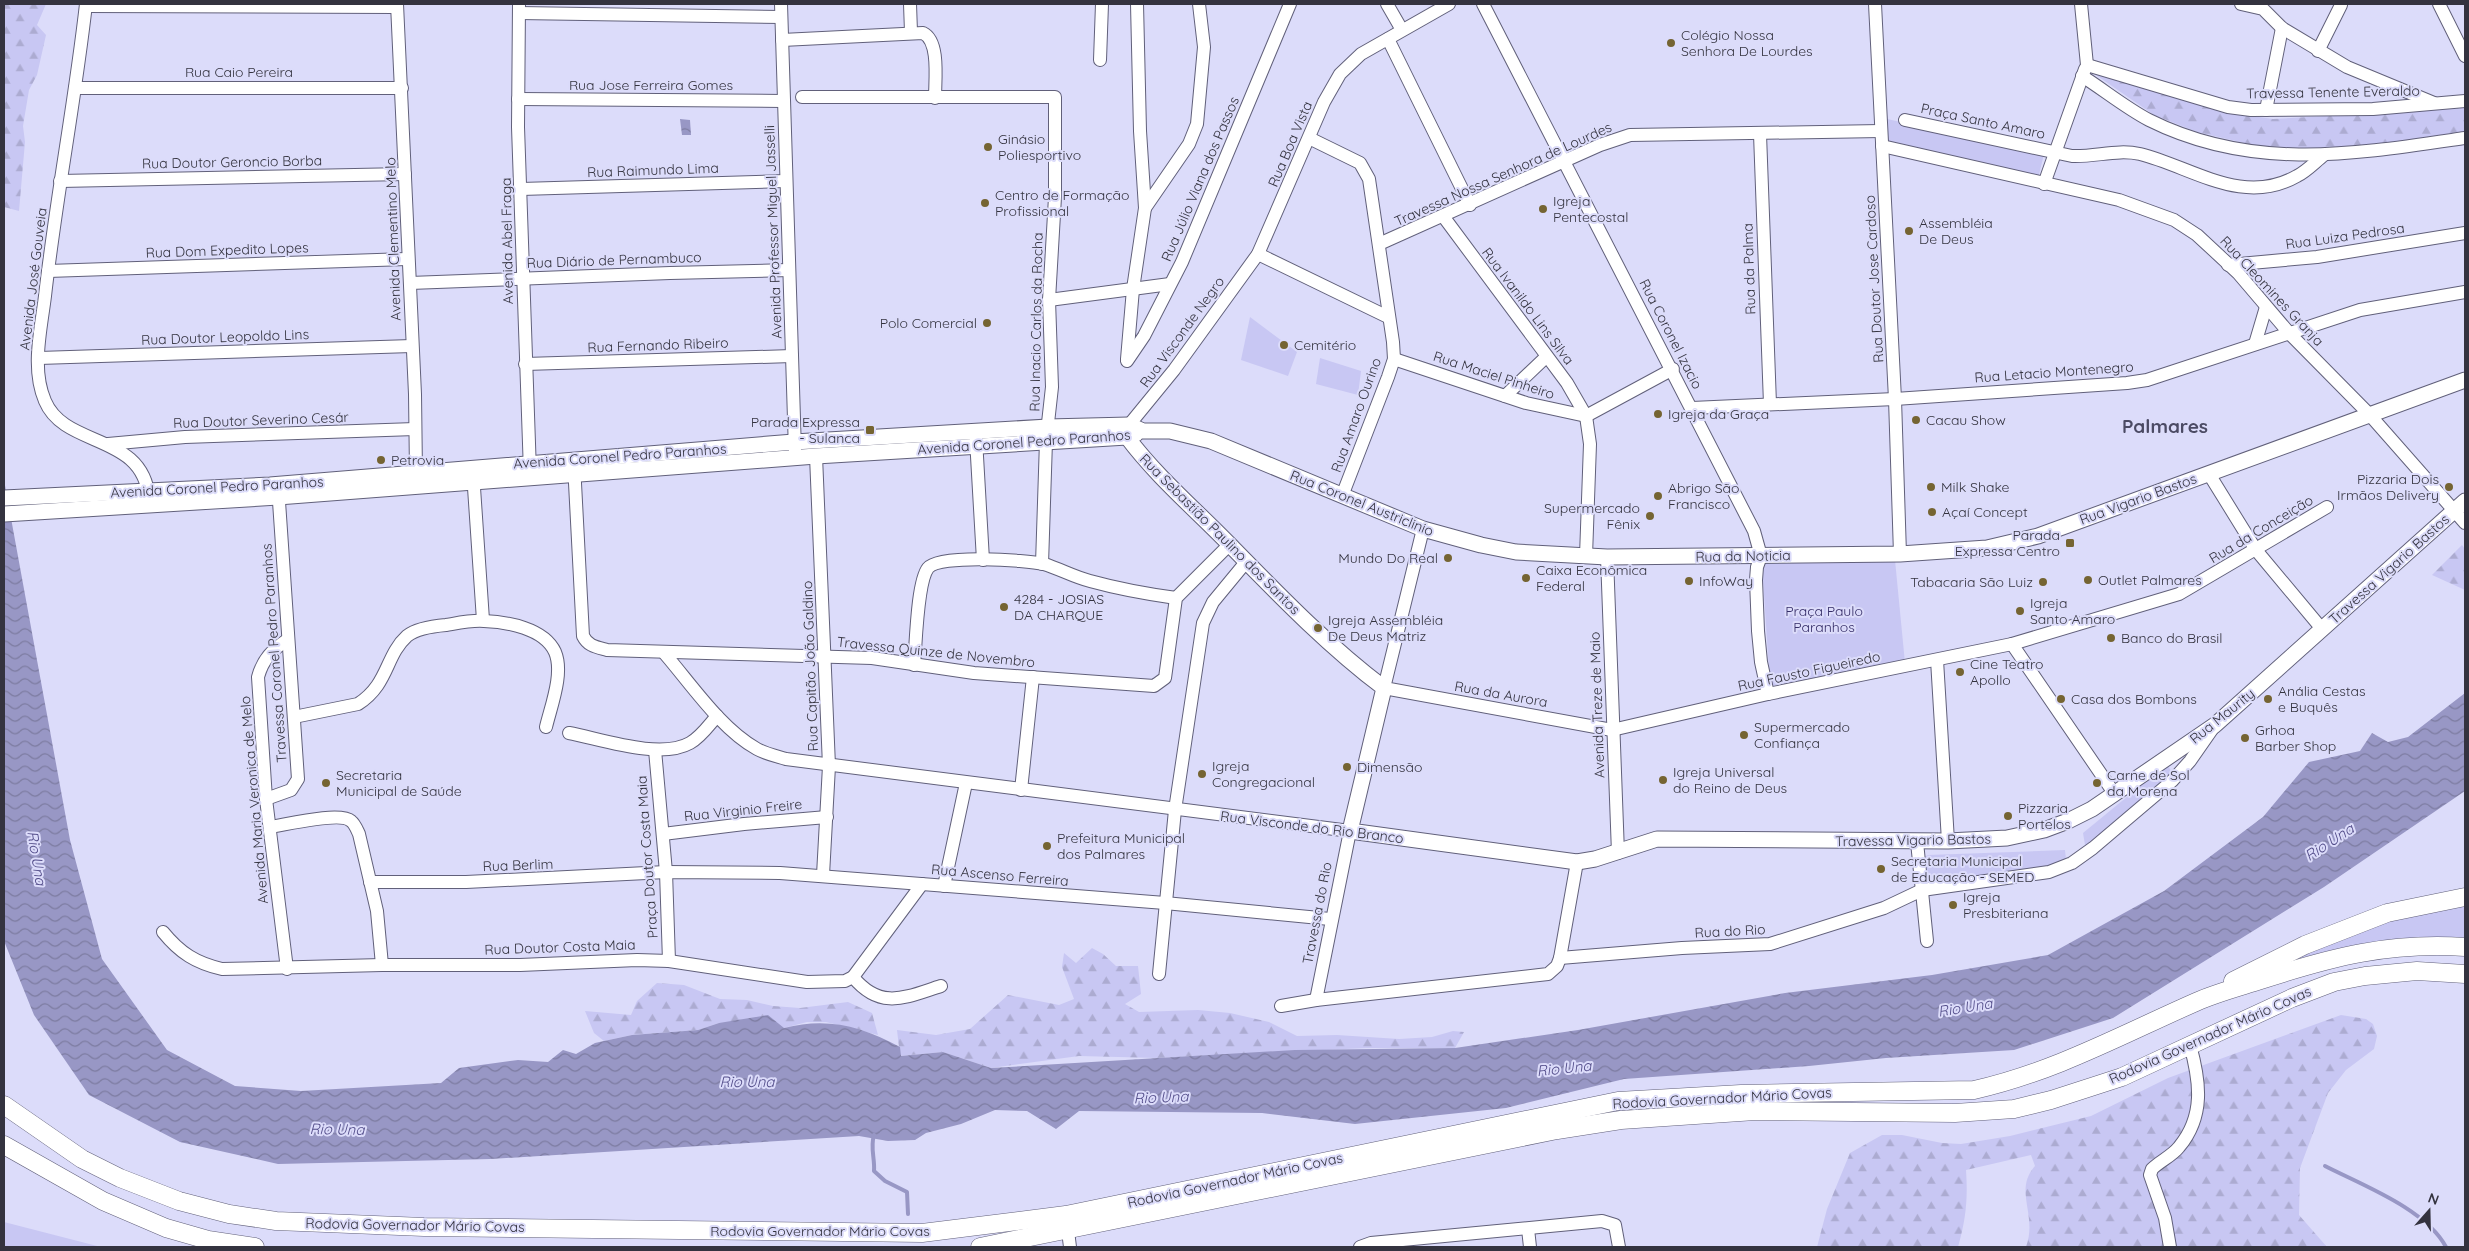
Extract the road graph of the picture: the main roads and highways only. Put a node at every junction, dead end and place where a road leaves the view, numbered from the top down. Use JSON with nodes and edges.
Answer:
{"nodes":[{"id":1,"x":2465,"y":380,"type":"edge"},
{"id":2,"x":1128,"y":431,"type":"junction"},
{"id":3,"x":1143,"y":431,"type":"joint"},
{"id":4,"x":881,"y":445,"type":"junction"},
{"id":5,"x":574,"y":467,"type":"junction"},
{"id":6,"x":4,"y":498,"type":"edge"},
{"id":7,"x":149,"y":498,"type":"junction"},
{"id":8,"x":2460,"y":506,"type":"edge"},
{"id":9,"x":4,"y":514,"type":"edge"},
{"id":10,"x":1900,"y":554,"type":"joint"},
{"id":11,"x":1586,"y":556,"type":"joint"},
{"id":12,"x":2322,"y":629,"type":"joint"},
{"id":13,"x":2114,"y":793,"type":"joint"},
{"id":14,"x":1350,"y":831,"type":"joint"},
{"id":15,"x":1792,"y":840,"type":"joint"},
{"id":16,"x":2465,"y":897,"type":"edge"},
{"id":17,"x":2465,"y":947,"type":"edge"},
{"id":18,"x":2465,"y":974,"type":"edge"},
{"id":19,"x":2198,"y":1001,"type":"junction"},
{"id":20,"x":4,"y":1105,"type":"edge"},
{"id":21,"x":4,"y":1145,"type":"edge"},
{"id":22,"x":1069,"y":1239,"type":"edge"},
{"id":23,"x":255,"y":1247,"type":"edge"},
{"id":24,"x":980,"y":1247,"type":"edge"}],
"edges":[{"from":1,"to":10,"type":"main road","name":"Rua Vigario Bastos"},
{"from":2,"to":3,"type":"main road","name":"Avenida Coronel Pedro Paranhos"},
{"from":2,"to":4,"type":"main road","name":"Avenida Coronel Pedro Paranhos"},
{"from":2,"to":14,"type":"main road","name":"Rua Sebastião Paulino dos Santos"},
{"from":3,"to":11,"type":"main road","name":"Rua Coronel Austriclinio"},
{"from":4,"to":5,"type":"main road","name":"Avenida Coronel Pedro Paranhos"},
{"from":4,"to":5,"type":"main road","name":"Avenida Coronel Pedro Paranhos"},
{"from":5,"to":7,"type":"main road","name":"Avenida Coronel Pedro Paranhos"},
{"from":6,"to":7,"type":"main road","name":"Avenida Coronel Pedro Paranhos"},
{"from":7,"to":9,"type":"main road","name":"Avenida Coronel Pedro Paranhos"},
{"from":8,"to":12,"type":"main road","name":"Travessa Vigario Bastos"},
{"from":10,"to":11,"type":"main road","name":"Rua da Noticia"},
{"from":12,"to":13,"type":"main road","name":"Rua Maurity"},
{"from":13,"to":15,"type":"main road","name":"Travessa Vigario Bastos"},
{"from":14,"to":15,"type":"main road","name":"Rua Visconde do Rio Branco"},
{"from":16,"to":19,"type":"highway"},
{"from":17,"to":19,"type":"highway","name":"Rodovia Governador Mário Covas"},
{"from":18,"to":22,"type":"highway","name":"Rodovia Governador Mário Covas"},
{"from":19,"to":20,"type":"highway","name":"Rodovia Governador Mário Covas"},
{"from":21,"to":23,"type":"highway"},
{"from":22,"to":24,"type":"highway","name":"Rodovia Governador Mário Covas"}]}
